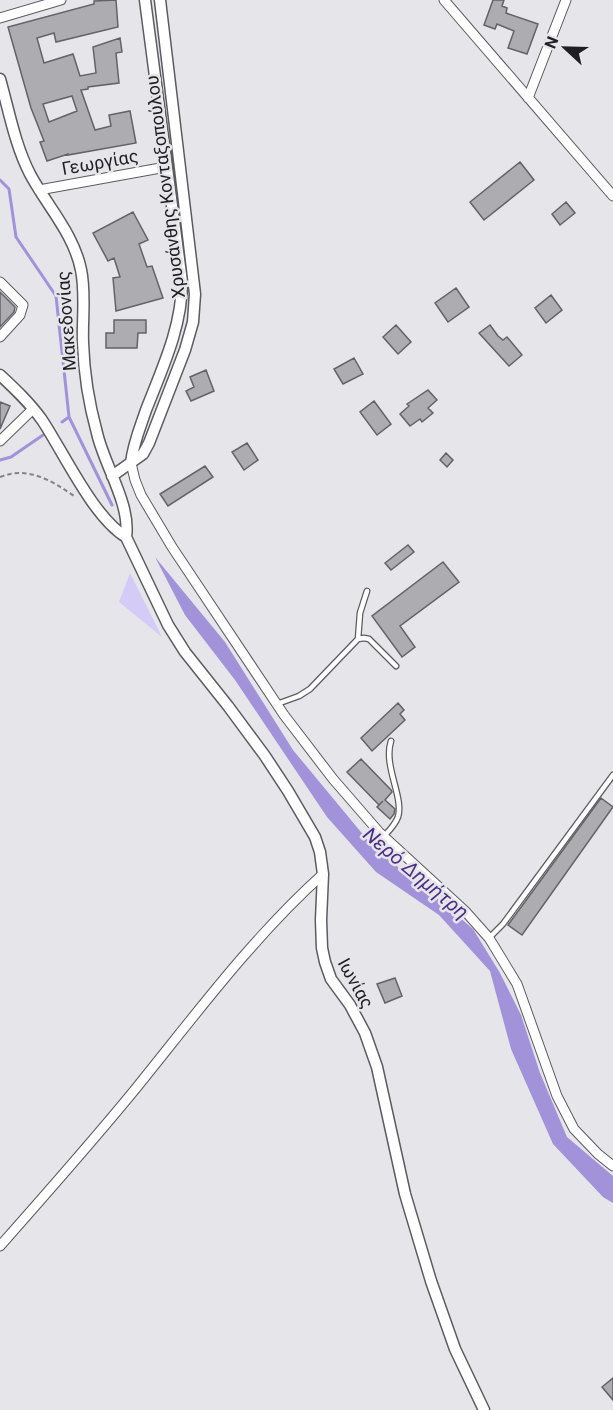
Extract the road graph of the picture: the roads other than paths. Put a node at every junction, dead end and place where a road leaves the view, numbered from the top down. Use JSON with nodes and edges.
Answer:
{"nodes":[{"id":1,"x":61,"y":0,"type":"edge"},
{"id":2,"x":145,"y":0,"type":"edge"},
{"id":3,"x":160,"y":0,"type":"edge"},
{"id":4,"x":444,"y":0,"type":"edge"},
{"id":5,"x":566,"y":0,"type":"edge"},
{"id":6,"x":0,"y":18,"type":"edge"},
{"id":7,"x":0,"y":79,"type":"edge"},
{"id":8,"x":528,"y":98,"type":"junction"},
{"id":9,"x":166,"y":167,"type":"junction"},
{"id":10,"x":39,"y":190,"type":"junction"},
{"id":11,"x":613,"y":196,"type":"edge"},
{"id":12,"x":0,"y":282,"type":"edge"},
{"id":13,"x":0,"y":337,"type":"edge"},
{"id":14,"x":0,"y":375,"type":"edge"},
{"id":15,"x":33,"y":409,"type":"junction"},
{"id":16,"x":0,"y":441,"type":"edge"},
{"id":17,"x":131,"y":463,"type":"junction"},
{"id":18,"x":112,"y":476,"type":"junction"},
{"id":19,"x":126,"y":537,"type":"junction"},
{"id":20,"x":367,"y":591,"type":"dead end"},
{"id":21,"x":358,"y":639,"type":"junction"},
{"id":22,"x":396,"y":666,"type":"dead end"},
{"id":23,"x":277,"y":704,"type":"junction"},
{"id":24,"x":391,"y":741,"type":"dead end"},
{"id":25,"x":613,"y":775,"type":"edge"},
{"id":26,"x":610,"y":784,"type":"edge"},
{"id":27,"x":384,"y":836,"type":"junction"},
{"id":28,"x":323,"y":874,"type":"junction"},
{"id":29,"x":489,"y":938,"type":"junction"},
{"id":30,"x":613,"y":1166,"type":"edge"},
{"id":31,"x":0,"y":1246,"type":"edge"},
{"id":32,"x":484,"y":1410,"type":"edge"}],
"edges":[{"from":1,"to":6,"type":"street"},
{"from":2,"to":9,"type":"street","name":"Χρυσάνθης Κονταξοπούλου"},
{"from":3,"to":17,"type":"street","name":"Χρυσάνθης Κονταξοπούλου"},
{"from":4,"to":8,"type":"street"},
{"from":5,"to":8,"type":"street"},
{"from":7,"to":10,"type":"street","name":"Μακεδονίας"},
{"from":8,"to":11,"type":"street"},
{"from":9,"to":10,"type":"street","name":"Γεωργίας"},
{"from":9,"to":17,"type":"street","name":"Χρυσάνθης Κονταξοπούλου"},
{"from":10,"to":18,"type":"street","name":"Μακεδονίας"},
{"from":12,"to":13,"type":"street"},
{"from":14,"to":15,"type":"street"},
{"from":15,"to":16,"type":"street"},
{"from":15,"to":19,"type":"street"},
{"from":17,"to":18,"type":"street","name":"Χρυσάνθης Κονταξοπούλου"},
{"from":17,"to":23,"type":"street"},
{"from":18,"to":19,"type":"street","name":"Μακεδονίας"},
{"from":19,"to":28,"type":"street","name":"Ιωνίας"},
{"from":20,"to":21,"type":"lane"},
{"from":21,"to":22,"type":"lane"},
{"from":21,"to":23,"type":"lane"},
{"from":23,"to":27,"type":"street"},
{"from":24,"to":27,"type":"lane"},
{"from":25,"to":26,"type":"lane"},
{"from":26,"to":29,"type":"lane"},
{"from":27,"to":29,"type":"street"},
{"from":28,"to":31,"type":"street"},
{"from":28,"to":32,"type":"street","name":"Ιωνίας"},
{"from":29,"to":30,"type":"street"}]}
